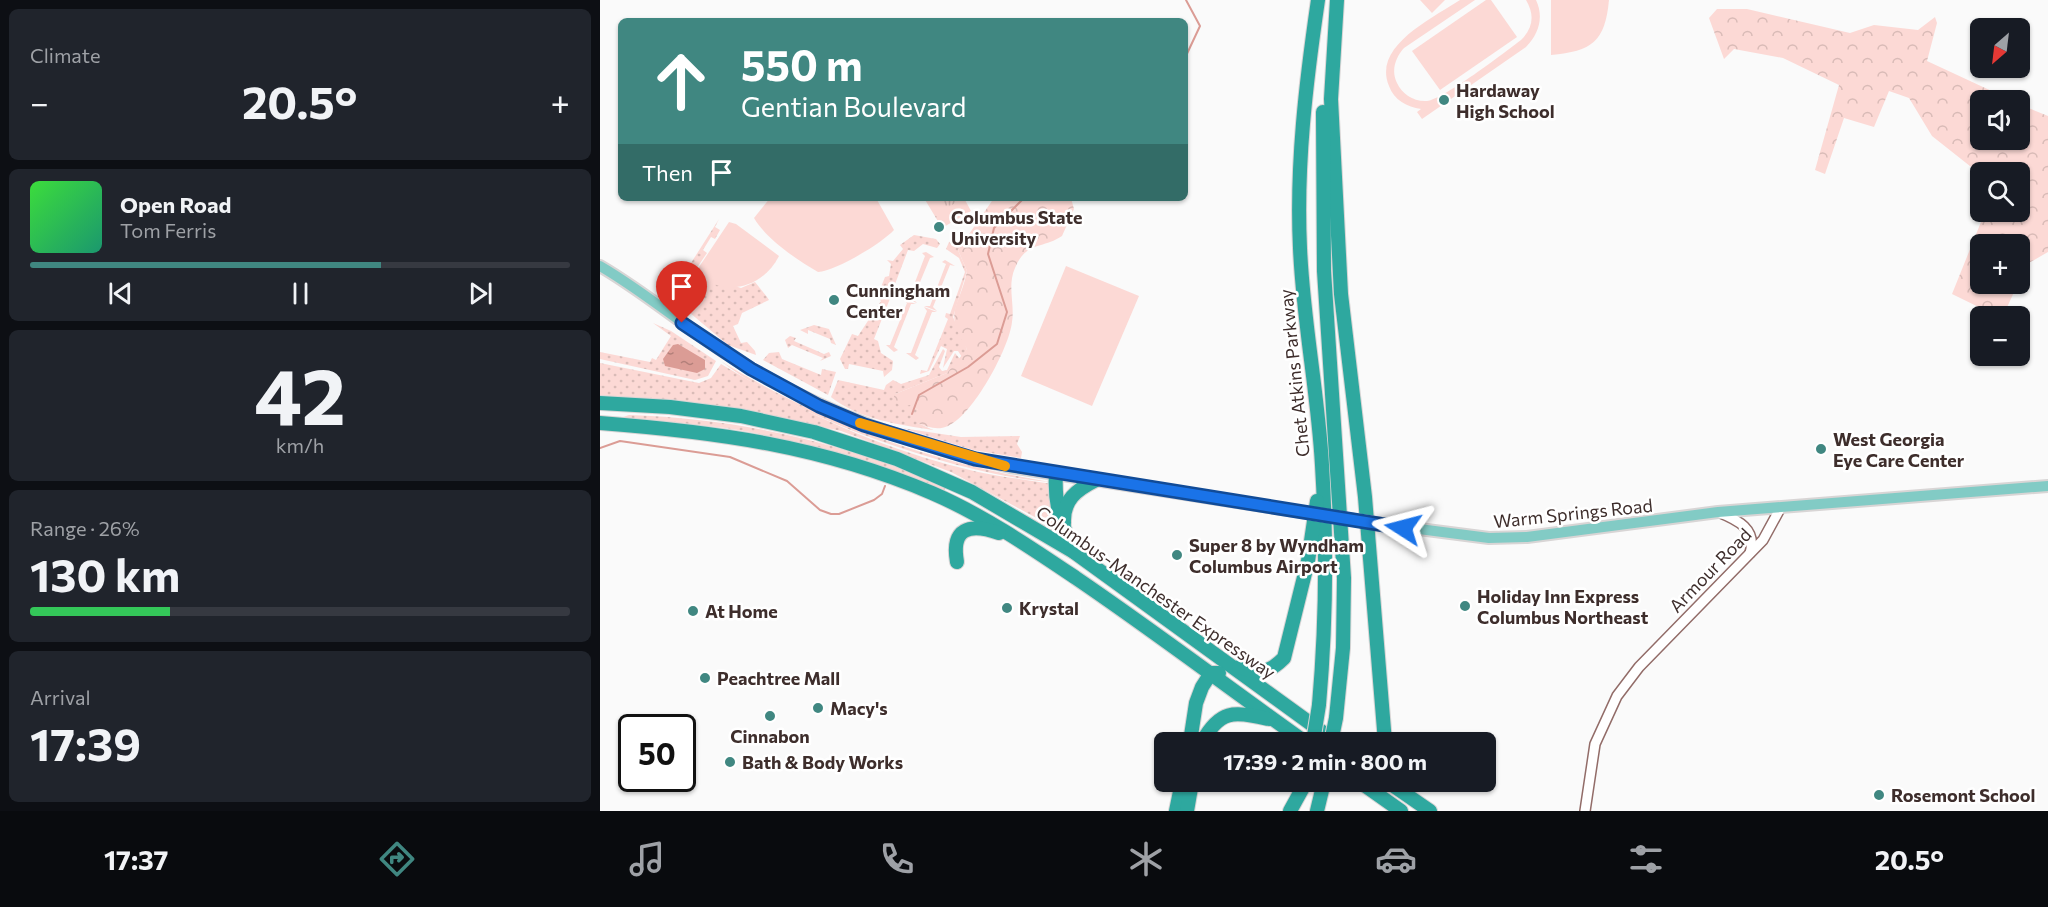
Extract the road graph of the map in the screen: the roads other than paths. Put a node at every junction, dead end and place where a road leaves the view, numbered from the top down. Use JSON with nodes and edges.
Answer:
{"nodes":[{"id":1,"x":1318,"y":0,"type":"edge"},
{"id":2,"x":1336,"y":0,"type":"edge"},
{"id":3,"x":600,"y":266,"type":"edge"},
{"id":4,"x":600,"y":403,"type":"edge"},
{"id":5,"x":600,"y":423,"type":"edge"},
{"id":6,"x":1322,"y":463,"type":"junction"},
{"id":7,"x":1056,"y":473,"type":"junction"},
{"id":8,"x":1096,"y":480,"type":"junction"},
{"id":9,"x":2048,"y":486,"type":"edge"},
{"id":10,"x":1781,"y":507,"type":"junction"},
{"id":11,"x":1718,"y":512,"type":"junction"},
{"id":12,"x":1064,"y":528,"type":"junction"},
{"id":13,"x":1024,"y":542,"type":"junction"},
{"id":14,"x":1074,"y":552,"type":"junction"},
{"id":15,"x":1750,"y":554,"type":"junction"},
{"id":16,"x":957,"y":562,"type":"dead end"},
{"id":17,"x":1227,"y":663,"type":"junction"},
{"id":18,"x":1211,"y":673,"type":"junction"},
{"id":19,"x":1259,"y":686,"type":"junction"},
{"id":20,"x":1273,"y":719,"type":"junction"},
{"id":21,"x":1192,"y":732,"type":"edge"},
{"id":22,"x":1209,"y":732,"type":"edge"},
{"id":23,"x":1291,"y":732,"type":"edge"},
{"id":24,"x":1315,"y":732,"type":"edge"},
{"id":25,"x":1321,"y":732,"type":"edge"},
{"id":26,"x":1335,"y":732,"type":"edge"},
{"id":27,"x":1384,"y":732,"type":"edge"},
{"id":28,"x":1180,"y":792,"type":"edge"},
{"id":29,"x":1190,"y":792,"type":"edge"},
{"id":30,"x":1300,"y":792,"type":"edge"},
{"id":31,"x":1304,"y":792,"type":"edge"},
{"id":32,"x":1323,"y":792,"type":"edge"},
{"id":33,"x":1402,"y":792,"type":"edge"},
{"id":34,"x":1375,"y":793,"type":"joint"},
{"id":35,"x":1176,"y":811,"type":"edge"},
{"id":36,"x":1187,"y":811,"type":"edge"},
{"id":37,"x":1290,"y":811,"type":"edge"},
{"id":38,"x":1300,"y":811,"type":"edge"},
{"id":39,"x":1319,"y":811,"type":"edge"},
{"id":40,"x":1386,"y":811,"type":"edge"},
{"id":41,"x":1401,"y":811,"type":"edge"},
{"id":42,"x":1430,"y":811,"type":"edge"},
{"id":43,"x":1585,"y":811,"type":"edge"}],
"edges":[{"from":1,"to":6,"type":"highway","name":"Chet Atkins Parkway"},
{"from":2,"to":26,"type":"highway","name":"Chet Atkins Parkway","bridge":true},
{"from":2,"to":27,"type":"highway"},
{"from":3,"to":7,"type":"main road","name":"Warm Springs Road"},
{"from":4,"to":14,"type":"highway","name":"Columbus-Manchester Expressway"},
{"from":5,"to":13,"type":"highway","name":"Columbus-Manchester Expressway"},
{"from":6,"to":17,"type":"highway"},
{"from":6,"to":24,"type":"highway","name":"Chet Atkins Parkway","bridge":true},
{"from":7,"to":8,"type":"main road","name":"Warm Springs Road"},
{"from":7,"to":12,"type":"highway"},
{"from":8,"to":11,"type":"main road","name":"Warm Springs Road","bridge":true},
{"from":8,"to":12,"type":"highway"},
{"from":9,"to":10,"type":"main road","name":"Warm Springs Road"},
{"from":10,"to":11,"type":"main road","name":"Warm Springs Road"},
{"from":10,"to":15,"type":"street","name":"Armour Road"},
{"from":11,"to":15,"type":"street"},
{"from":12,"to":14,"type":"highway"},
{"from":13,"to":16,"type":"highway"},
{"from":13,"to":18,"type":"highway","name":"Columbus-Manchester Expressway"},
{"from":14,"to":17,"type":"highway","name":"Columbus-Manchester Expressway"},
{"from":15,"to":43,"type":"street","name":"Armour Road"},
{"from":17,"to":19,"type":"highway","name":"Columbus-Manchester Expressway"},
{"from":18,"to":19,"type":"highway"},
{"from":18,"to":20,"type":"highway","name":"Columbus-Manchester Expressway"},
{"from":18,"to":21,"type":"highway"},
{"from":19,"to":25,"type":"highway","name":"Columbus-Manchester Expressway"},
{"from":20,"to":22,"type":"highway"},
{"from":20,"to":23,"type":"highway","name":"Columbus-Manchester Expressway"},
{"from":28,"to":35,"type":"highway"},
{"from":29,"to":36,"type":"highway"},
{"from":30,"to":37,"type":"highway"},
{"from":31,"to":38,"type":"highway"},
{"from":32,"to":39,"type":"highway"},
{"from":33,"to":42,"type":"highway"},
{"from":34,"to":40,"type":"highway"},
{"from":34,"to":41,"type":"highway"}]}
